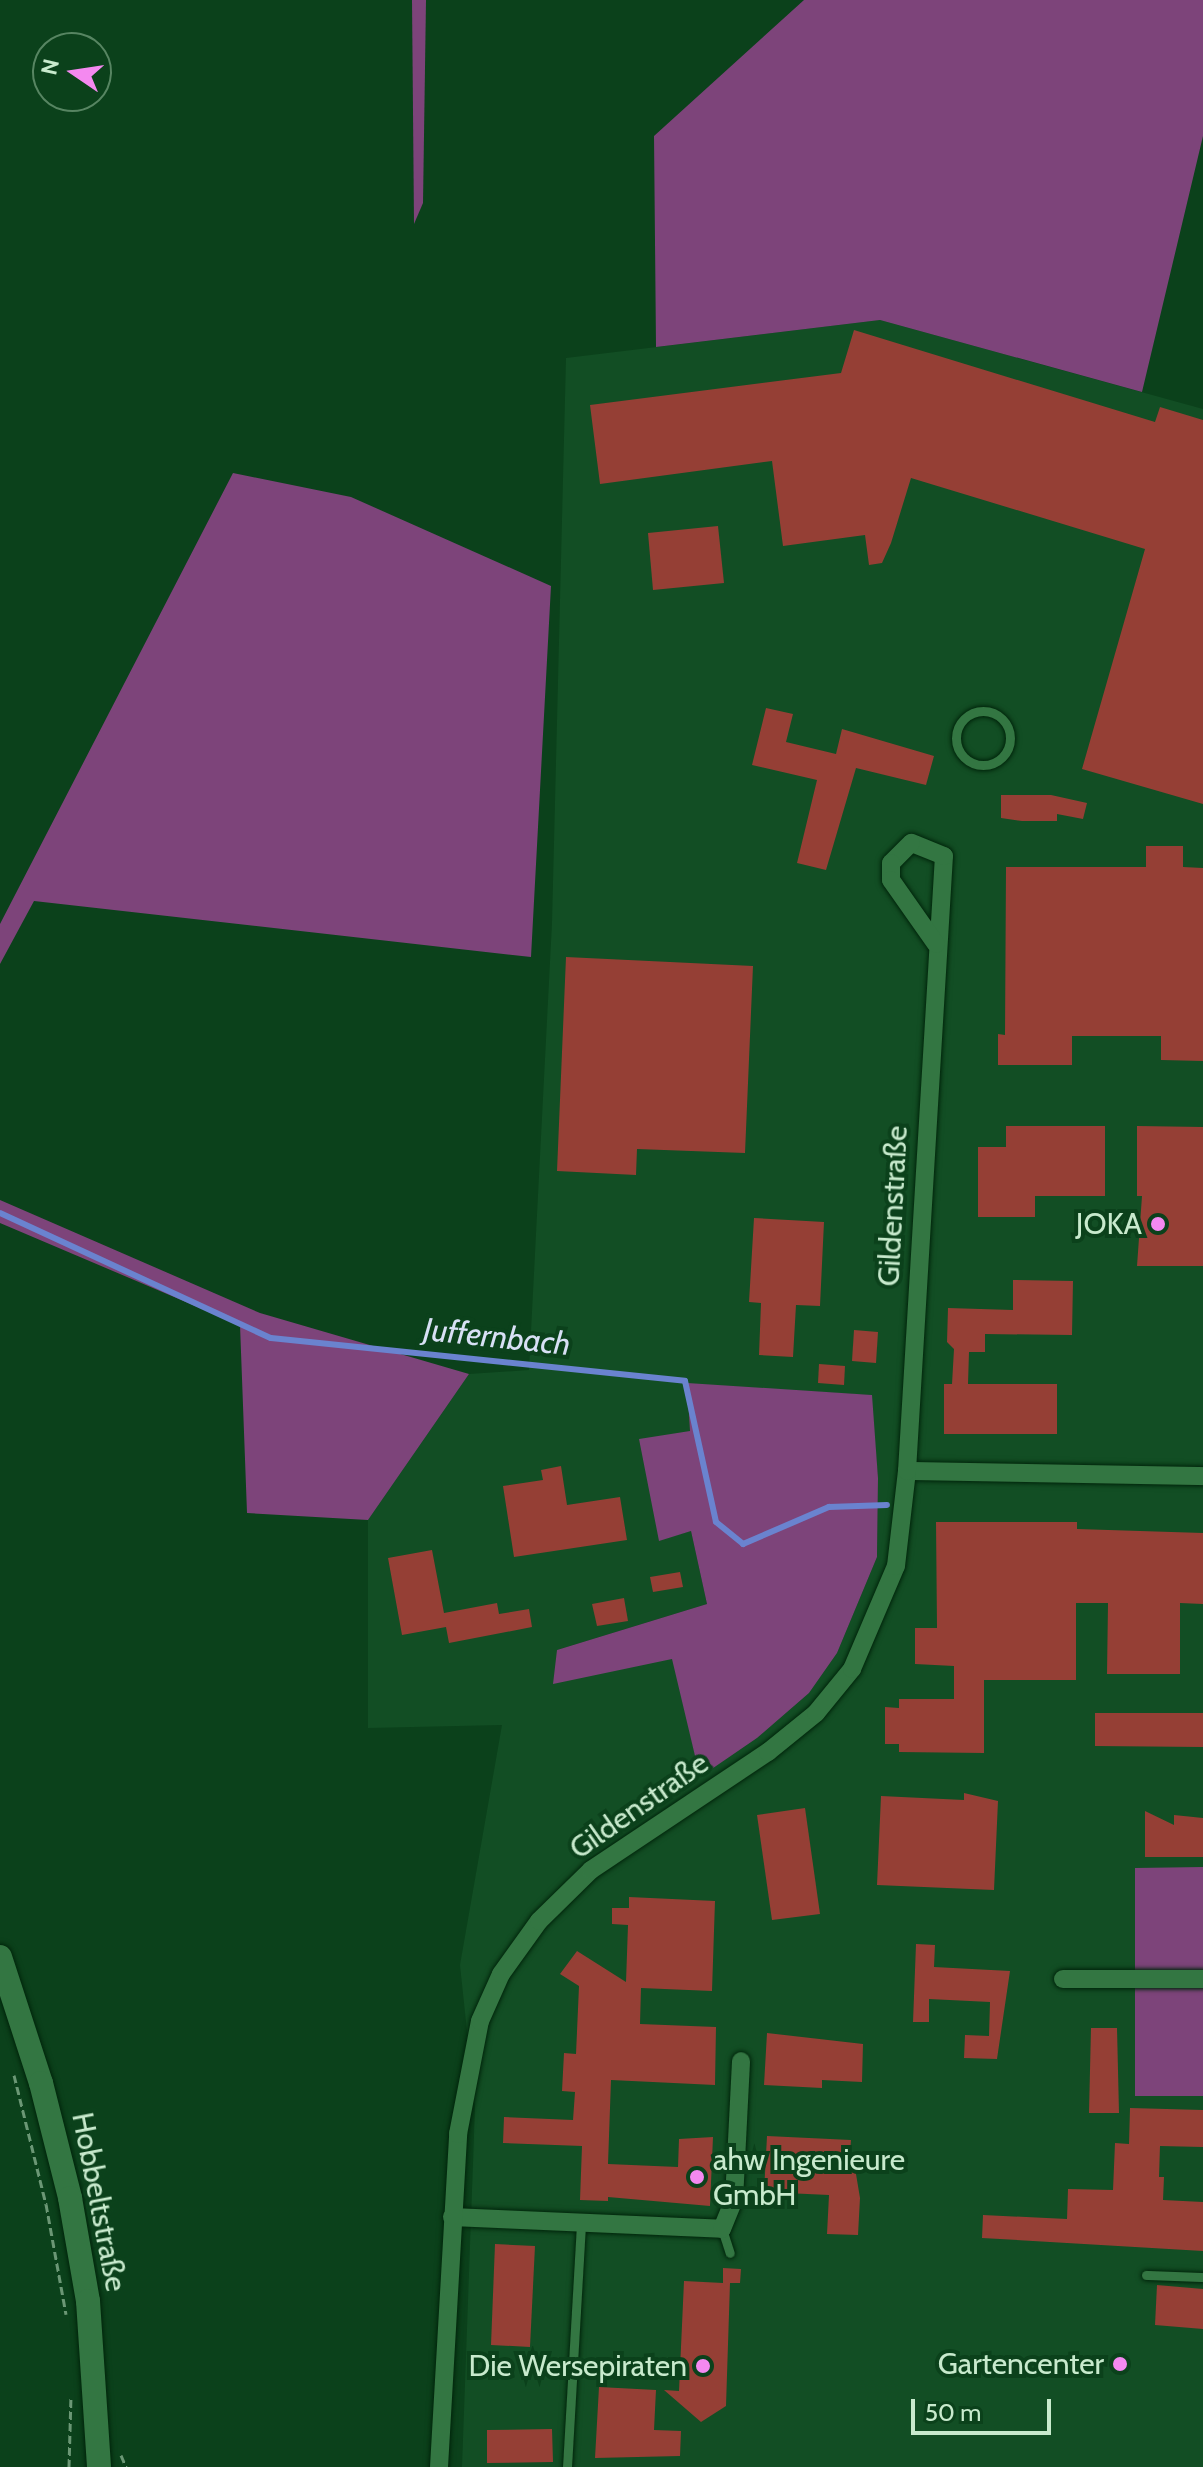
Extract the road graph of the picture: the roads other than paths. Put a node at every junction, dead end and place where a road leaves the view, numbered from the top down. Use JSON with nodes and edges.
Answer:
{"nodes":[{"id":1,"x":1008,"y":726,"type":"joint"},
{"id":2,"x":936,"y":944,"type":"junction"},
{"id":3,"x":907,"y":1471,"type":"junction"},
{"id":4,"x":1203,"y":1476,"type":"edge"},
{"id":5,"x":0,"y":1957,"type":"edge"},
{"id":6,"x":1063,"y":1979,"type":"dead end"},
{"id":7,"x":1203,"y":1979,"type":"edge"},
{"id":8,"x":5,"y":1986,"type":"edge"},
{"id":9,"x":741,"y":2061,"type":"dead end"},
{"id":10,"x":452,"y":2217,"type":"junction"},
{"id":11,"x":581,"y":2223,"type":"junction"},
{"id":12,"x":722,"y":2229,"type":"junction"},
{"id":13,"x":730,"y":2253,"type":"dead end"},
{"id":14,"x":1146,"y":2275,"type":"dead end"},
{"id":15,"x":1203,"y":2277,"type":"edge"},
{"id":16,"x":99,"y":2467,"type":"edge"},
{"id":17,"x":439,"y":2467,"type":"edge"},
{"id":18,"x":567,"y":2467,"type":"edge"}],
"edges":[{"from":1,"to":1,"type":"lane"},
{"from":2,"to":2,"type":"street","name":"Gildenstraße"},
{"from":2,"to":3,"type":"street","name":"Gildenstraße"},
{"from":3,"to":4,"type":"street"},
{"from":3,"to":10,"type":"street","name":"Gildenstraße"},
{"from":5,"to":8,"type":"street","name":"Hobbeltstraße"},
{"from":6,"to":7,"type":"street"},
{"from":8,"to":16,"type":"street","name":"Hobbeltstraße"},
{"from":9,"to":12,"type":"street"},
{"from":10,"to":11,"type":"street"},
{"from":10,"to":17,"type":"street","name":"Gildenstraße"},
{"from":11,"to":12,"type":"street"},
{"from":11,"to":18,"type":"lane"},
{"from":12,"to":13,"type":"lane"},
{"from":14,"to":15,"type":"lane"}]}
